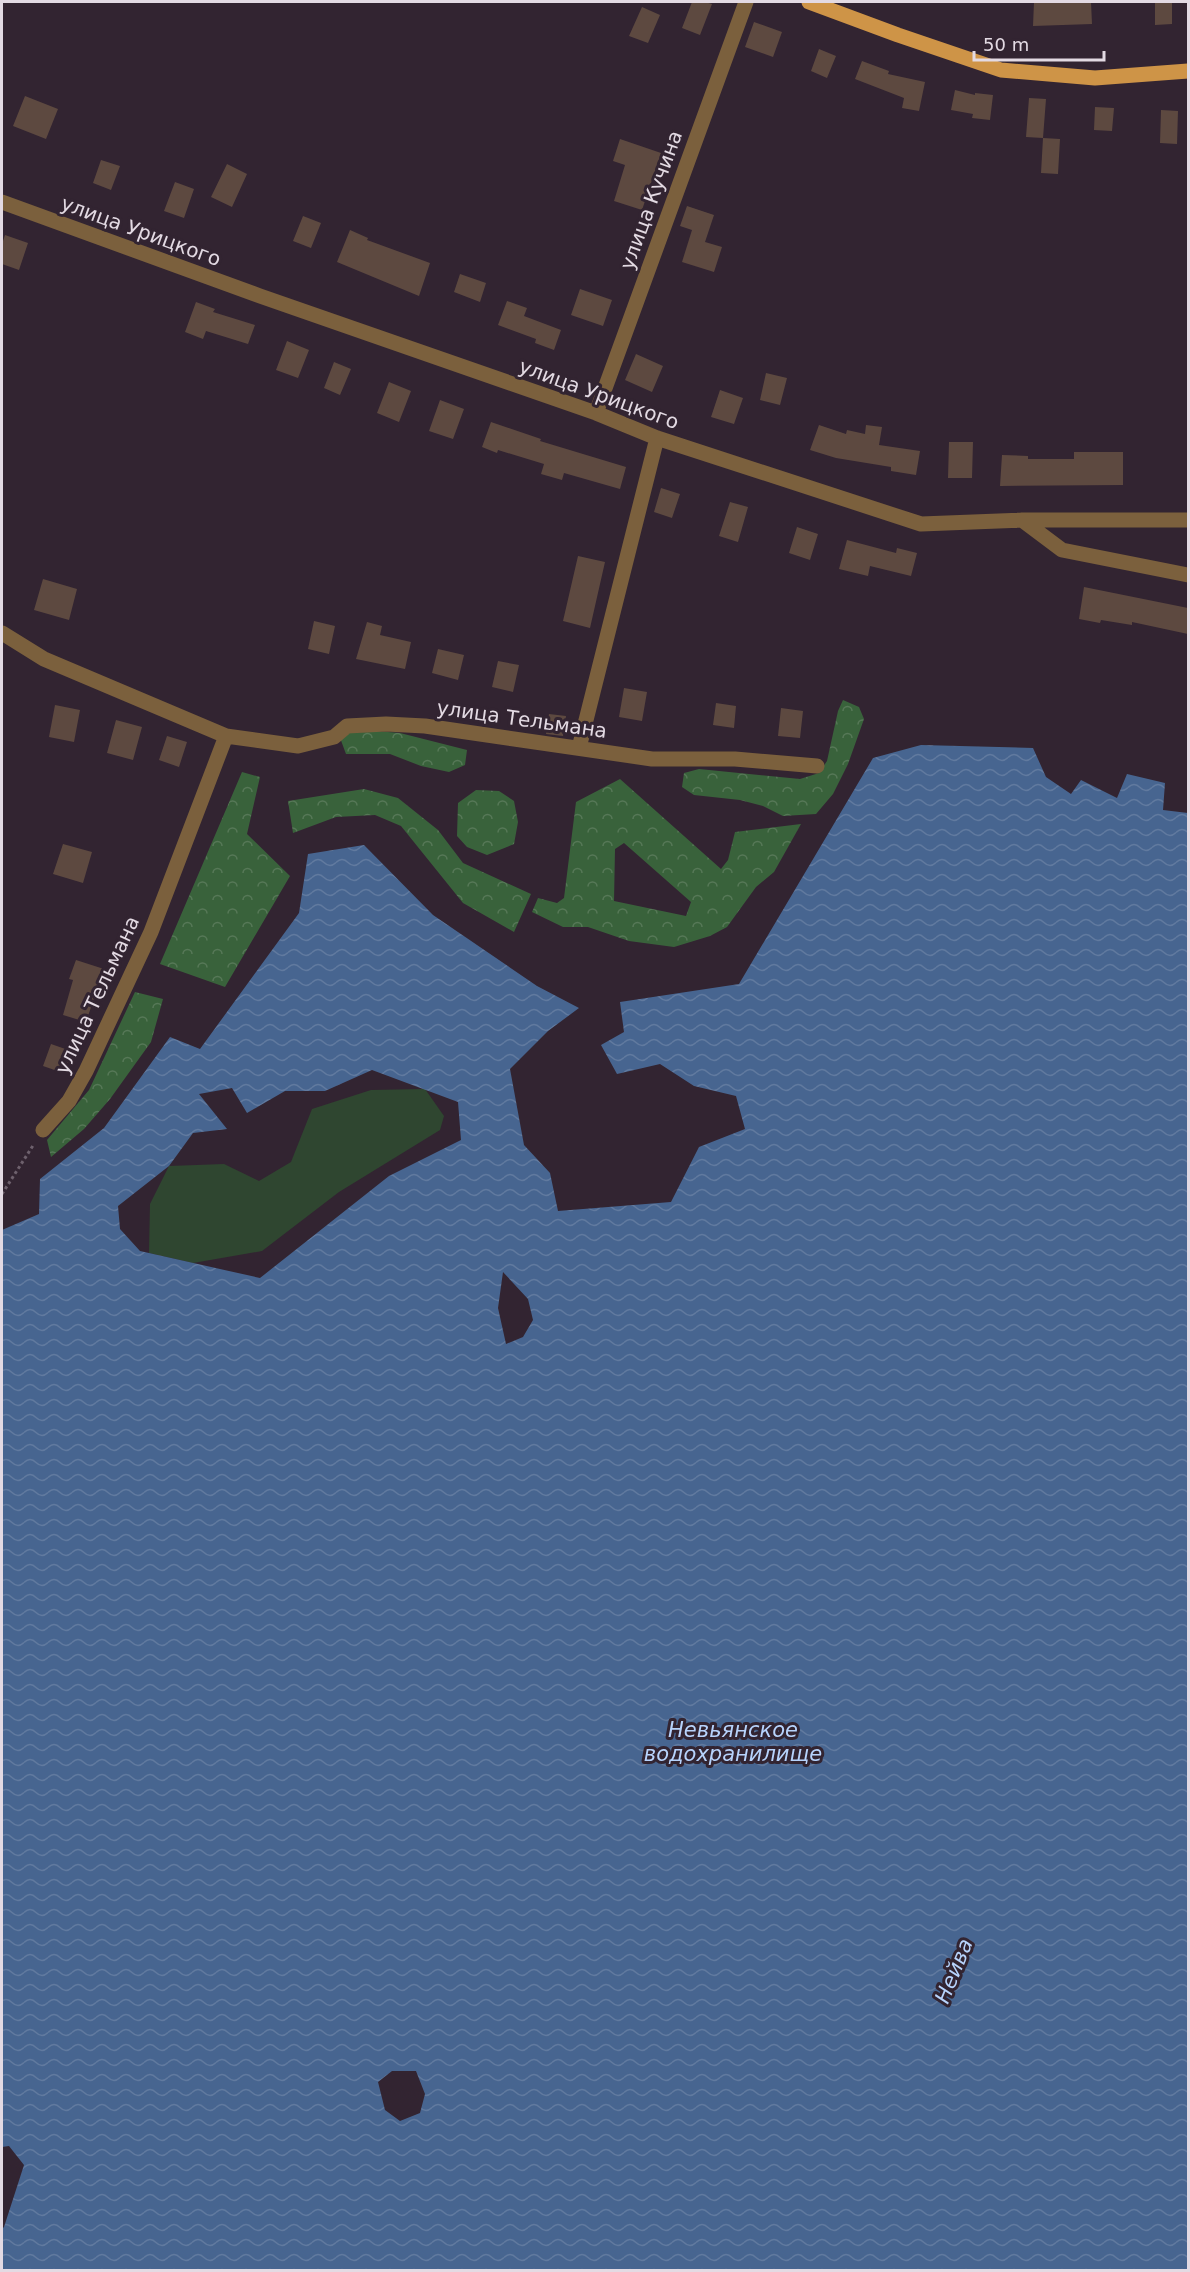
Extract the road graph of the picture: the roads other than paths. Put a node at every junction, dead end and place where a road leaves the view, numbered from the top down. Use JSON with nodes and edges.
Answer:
{"nodes":[{"id":1,"x":746,"y":2,"type":"edge"},
{"id":2,"x":809,"y":2,"type":"edge"},
{"id":3,"x":1188,"y":71,"type":"edge"},
{"id":4,"x":2,"y":202,"type":"edge"},
{"id":5,"x":596,"y":413,"type":"junction"},
{"id":6,"x":657,"y":438,"type":"junction"},
{"id":7,"x":1022,"y":520,"type":"junction"},
{"id":8,"x":1188,"y":520,"type":"edge"},
{"id":9,"x":1188,"y":574,"type":"edge"},
{"id":10,"x":2,"y":633,"type":"edge"},
{"id":11,"x":226,"y":736,"type":"junction"},
{"id":12,"x":579,"y":748,"type":"junction"},
{"id":13,"x":817,"y":766,"type":"dead end"},
{"id":14,"x":43,"y":1130,"type":"road end"}],
"edges":[{"from":1,"to":5,"type":"street","name":"улица Кучина"},
{"from":2,"to":3,"type":"main road"},
{"from":4,"to":5,"type":"street","name":"улица Урицкого"},
{"from":5,"to":6,"type":"street","name":"улица Урицкого"},
{"from":6,"to":7,"type":"street","name":"улица Урицкого"},
{"from":6,"to":12,"type":"street"},
{"from":7,"to":8,"type":"street","name":"улица Урицкого"},
{"from":7,"to":9,"type":"street"},
{"from":10,"to":11,"type":"street","name":"улица Тельмана"},
{"from":11,"to":12,"type":"street","name":"улица Тельмана"},
{"from":11,"to":14,"type":"street","name":"улица Тельмана"},
{"from":12,"to":13,"type":"street","name":"улица Тельмана"}]}
